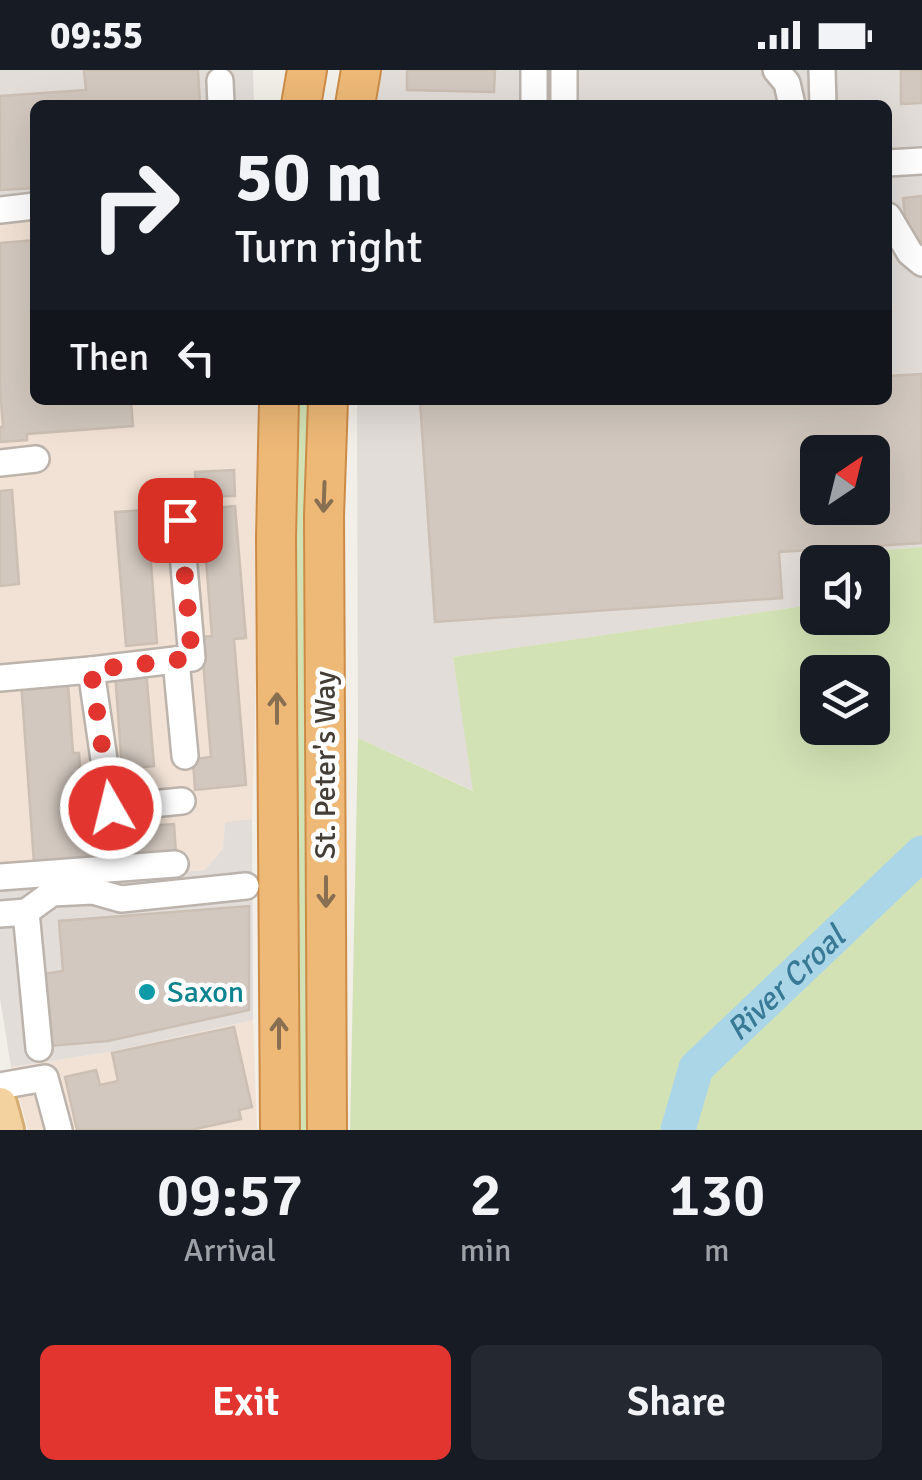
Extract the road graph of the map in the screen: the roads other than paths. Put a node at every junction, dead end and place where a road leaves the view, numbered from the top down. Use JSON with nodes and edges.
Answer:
{"nodes":[{"id":1,"x":286,"y":70,"type":"edge"},
{"id":2,"x":307,"y":70,"type":"edge"},
{"id":3,"x":361,"y":70,"type":"edge"},
{"id":4,"x":534,"y":70,"type":"edge"},
{"id":5,"x":564,"y":70,"type":"edge"},
{"id":6,"x":776,"y":70,"type":"edge"},
{"id":7,"x":822,"y":70,"type":"edge"},
{"id":8,"x":285,"y":100,"type":"edge"},
{"id":9,"x":302,"y":100,"type":"edge"},
{"id":10,"x":356,"y":100,"type":"edge"},
{"id":11,"x":534,"y":100,"type":"edge"},
{"id":12,"x":564,"y":100,"type":"edge"},
{"id":13,"x":791,"y":100,"type":"edge"},
{"id":14,"x":823,"y":100,"type":"edge"},
{"id":15,"x":922,"y":161,"type":"edge"},
{"id":16,"x":892,"y":163,"type":"edge"},
{"id":17,"x":30,"y":207,"type":"edge"},
{"id":18,"x":0,"y":210,"type":"edge"},
{"id":19,"x":892,"y":223,"type":"edge"},
{"id":20,"x":922,"y":264,"type":"edge"},
{"id":21,"x":279,"y":405,"type":"edge"},
{"id":22,"x":328,"y":405,"type":"edge"},
{"id":23,"x":36,"y":459,"type":"dead end"},
{"id":24,"x":0,"y":463,"type":"edge"},
{"id":25,"x":180,"y":520,"type":"dead end"},
{"id":26,"x":176,"y":660,"type":"junction"},
{"id":27,"x":91,"y":670,"type":"junction"},
{"id":28,"x":0,"y":678,"type":"edge"},
{"id":29,"x":186,"y":756,"type":"dead end"},
{"id":30,"x":182,"y":801,"type":"dead end"},
{"id":31,"x":175,"y":864,"type":"dead end"},
{"id":32,"x":0,"y":877,"type":"edge"},
{"id":33,"x":246,"y":886,"type":"dead end"},
{"id":34,"x":13,"y":913,"type":"edge"},
{"id":35,"x":39,"y":1048,"type":"dead end"},
{"id":36,"x":0,"y":1086,"type":"edge"},
{"id":37,"x":0,"y":1104,"type":"edge"},
{"id":38,"x":7,"y":1130,"type":"edge"},
{"id":39,"x":59,"y":1130,"type":"edge"},
{"id":40,"x":280,"y":1130,"type":"edge"},
{"id":41,"x":327,"y":1130,"type":"edge"}],
"edges":[{"from":1,"to":8,"type":"highway"},
{"from":2,"to":9,"type":"highway"},
{"from":3,"to":10,"type":"highway"},
{"from":4,"to":11,"type":"street"},
{"from":5,"to":12,"type":"street"},
{"from":6,"to":13,"type":"street"},
{"from":7,"to":14,"type":"street"},
{"from":15,"to":16,"type":"street"},
{"from":17,"to":18,"type":"street"},
{"from":19,"to":20,"type":"street"},
{"from":40,"to":21,"type":"highway","name":"St. Peter's Way","one_way":true},
{"from":22,"to":41,"type":"highway","name":"St. Peter's Way","one_way":true},
{"from":23,"to":24,"type":"street"},
{"from":25,"to":26,"type":"street"},
{"from":26,"to":27,"type":"street"},
{"from":26,"to":29,"type":"street"},
{"from":27,"to":28,"type":"street"},
{"from":27,"to":30,"type":"street"},
{"from":31,"to":32,"type":"street"},
{"from":33,"to":34,"type":"street"},
{"from":34,"to":35,"type":"street"},
{"from":36,"to":39,"type":"street"},
{"from":37,"to":38,"type":"main road"}]}
